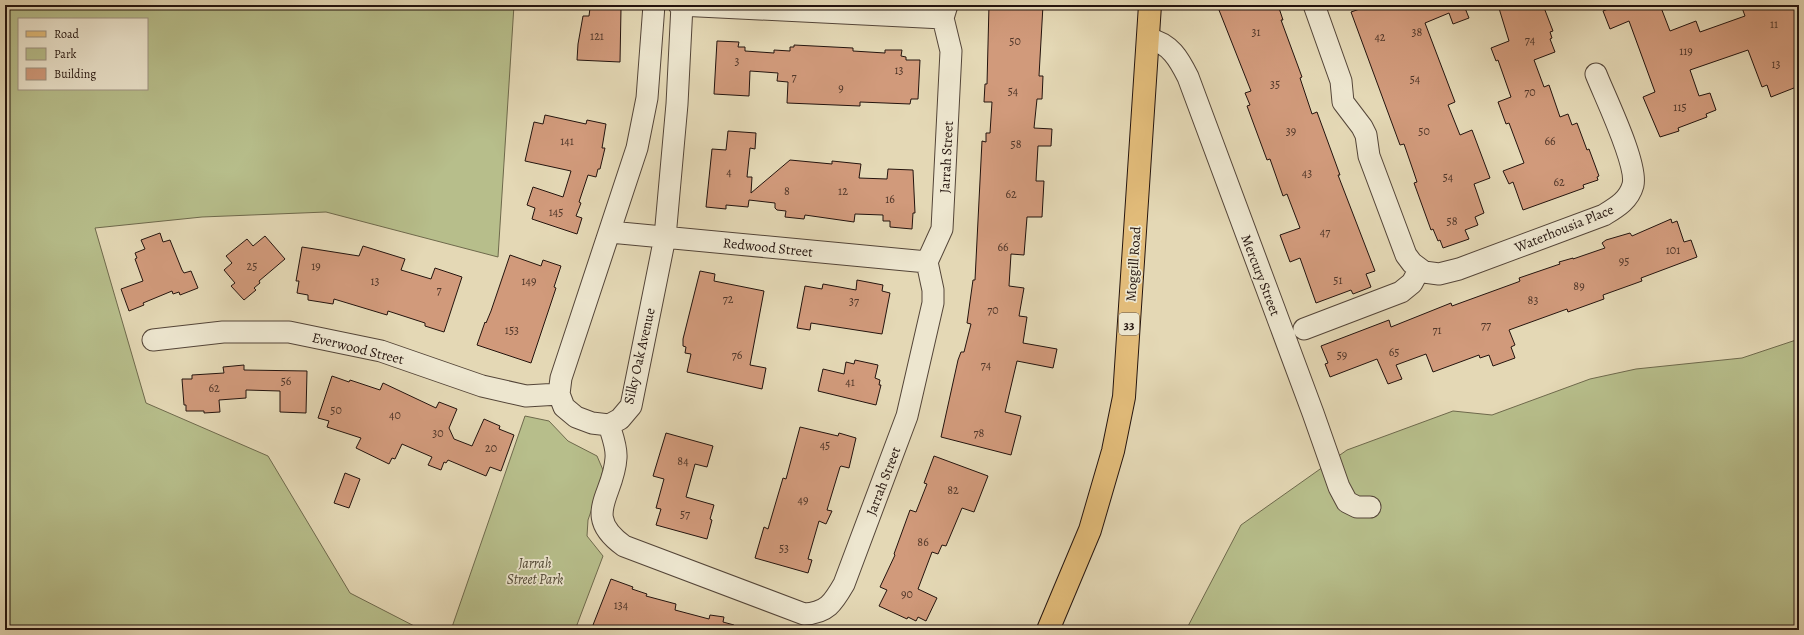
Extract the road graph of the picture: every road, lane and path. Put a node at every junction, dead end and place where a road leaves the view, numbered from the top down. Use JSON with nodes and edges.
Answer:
{"nodes":[{"id":1,"x":654,"y":5,"type":"edge"},
{"id":2,"x":681,"y":5,"type":"edge"},
{"id":3,"x":1150,"y":5,"type":"edge"},
{"id":4,"x":1314,"y":5,"type":"edge"},
{"id":5,"x":945,"y":12,"type":"edge"},
{"id":6,"x":1149,"y":40,"type":"junction"},
{"id":7,"x":1596,"y":74,"type":"dead end"},
{"id":8,"x":610,"y":232,"type":"junction"},
{"id":9,"x":664,"y":237,"type":"junction"},
{"id":10,"x":926,"y":262,"type":"junction"},
{"id":11,"x":1419,"y":270,"type":"junction"},
{"id":12,"x":1304,"y":329,"type":"dead end"},
{"id":13,"x":153,"y":340,"type":"dead end"},
{"id":14,"x":559,"y":394,"type":"junction"},
{"id":15,"x":609,"y":425,"type":"junction"},
{"id":16,"x":1370,"y":507,"type":"dead end"},
{"id":17,"x":1048,"y":630,"type":"edge"}],
"edges":[{"from":1,"to":8,"type":"street"},
{"from":2,"to":5,"type":"street"},
{"from":2,"to":9,"type":"street","name":"Silky Oak Avenue"},
{"from":3,"to":6,"type":"main road","name":"Moggill Road","number":"33"},
{"from":4,"to":11,"type":"street"},
{"from":5,"to":10,"type":"street","name":"Jarrah Street"},
{"from":6,"to":16,"type":"street","name":"Mercury Street"},
{"from":6,"to":17,"type":"main road","name":"Moggill Road","number":"33"},
{"from":7,"to":11,"type":"street","name":"Waterhousia Place"},
{"from":8,"to":9,"type":"street","name":"Redwood Street"},
{"from":8,"to":14,"type":"street"},
{"from":9,"to":10,"type":"street","name":"Redwood Street"},
{"from":9,"to":15,"type":"street","name":"Silky Oak Avenue"},
{"from":10,"to":15,"type":"street","name":"Jarrah Street"},
{"from":11,"to":12,"type":"street"},
{"from":13,"to":14,"type":"street","name":"Everwood Street"},
{"from":14,"to":15,"type":"street"}]}
